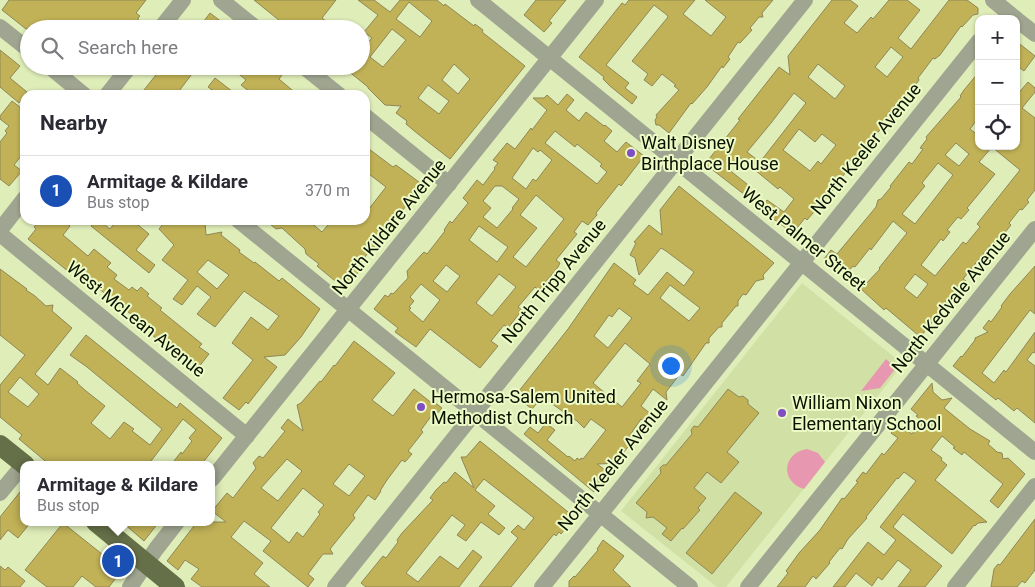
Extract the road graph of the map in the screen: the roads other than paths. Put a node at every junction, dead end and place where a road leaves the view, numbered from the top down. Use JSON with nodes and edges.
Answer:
{"nodes":[{"id":1,"x":183,"y":0,"type":"edge"},
{"id":2,"x":222,"y":0,"type":"edge"},
{"id":3,"x":478,"y":0,"type":"edge"},
{"id":4,"x":596,"y":0,"type":"edge"},
{"id":5,"x":805,"y":0,"type":"edge"},
{"id":6,"x":1006,"y":11,"type":"edge"},
{"id":7,"x":167,"y":20,"type":"edge"},
{"id":8,"x":246,"y":20,"type":"edge"},
{"id":9,"x":0,"y":27,"type":"edge"},
{"id":10,"x":1035,"y":34,"type":"edge"},
{"id":11,"x":20,"y":43,"type":"edge"},
{"id":12,"x":975,"y":46,"type":"edge"},
{"id":13,"x":550,"y":58,"type":"junction"},
{"id":14,"x":60,"y":75,"type":"edge"},
{"id":15,"x":123,"y":75,"type":"edge"},
{"id":16,"x":314,"y":75,"type":"edge"},
{"id":17,"x":78,"y":90,"type":"edge"},
{"id":18,"x":112,"y":90,"type":"edge"},
{"id":19,"x":333,"y":90,"type":"edge"},
{"id":20,"x":370,"y":120,"type":"edge"},
{"id":21,"x":676,"y":161,"type":"junction"},
{"id":22,"x":448,"y":184,"type":"junction"},
{"id":23,"x":20,"y":204,"type":"edge"},
{"id":24,"x":244,"y":225,"type":"edge"},
{"id":25,"x":1035,"y":229,"type":"edge"},
{"id":26,"x":0,"y":230,"type":"edge"},
{"id":27,"x":0,"y":234,"type":"edge"},
{"id":28,"x":802,"y":262,"type":"junction"},
{"id":29,"x":348,"y":309,"type":"junction"},
{"id":30,"x":927,"y":364,"type":"junction"},
{"id":31,"x":475,"y":412,"type":"junction"},
{"id":32,"x":247,"y":436,"type":"junction"},
{"id":33,"x":0,"y":445,"type":"edge"},
{"id":34,"x":1035,"y":452,"type":"edge"},
{"id":35,"x":20,"y":461,"type":"edge"},
{"id":36,"x":20,"y":469,"type":"edge"},
{"id":37,"x":215,"y":475,"type":"edge"},
{"id":38,"x":1035,"y":486,"type":"edge"},
{"id":39,"x":0,"y":493,"type":"edge"},
{"id":40,"x":600,"y":514,"type":"junction"},
{"id":41,"x":101,"y":526,"type":"edge"},
{"id":42,"x":174,"y":526,"type":"edge"},
{"id":43,"x":146,"y":563,"type":"junction"},
{"id":44,"x":130,"y":587,"type":"edge"},
{"id":45,"x":175,"y":587,"type":"edge"},
{"id":46,"x":335,"y":587,"type":"edge"},
{"id":47,"x":542,"y":587,"type":"edge"},
{"id":48,"x":690,"y":587,"type":"edge"},
{"id":49,"x":748,"y":587,"type":"edge"},
{"id":50,"x":954,"y":587,"type":"edge"}],
"edges":[{"from":1,"to":7,"type":"street"},
{"from":2,"to":8,"type":"street"},
{"from":3,"to":13,"type":"street","name":"West Palmer Street"},
{"from":4,"to":13,"type":"street","name":"North Kildare Avenue"},
{"from":5,"to":21,"type":"street","name":"North Tripp Avenue"},
{"from":6,"to":10,"type":"street"},
{"from":9,"to":11,"type":"street"},
{"from":12,"to":28,"type":"street","name":"North Keeler Avenue"},
{"from":13,"to":21,"type":"street","name":"West Palmer Street"},
{"from":13,"to":22,"type":"street","name":"North Kildare Avenue"},
{"from":14,"to":17,"type":"street"},
{"from":15,"to":18,"type":"street"},
{"from":16,"to":19,"type":"street"},
{"from":20,"to":22,"type":"street"},
{"from":21,"to":28,"type":"street","name":"West Palmer Street"},
{"from":21,"to":31,"type":"street","name":"North Tripp Avenue"},
{"from":22,"to":29,"type":"street","name":"North Kildare Avenue"},
{"from":23,"to":26,"type":"street"},
{"from":24,"to":29,"type":"street"},
{"from":25,"to":30,"type":"street","name":"North Kedvale Avenue"},
{"from":27,"to":32,"type":"street","name":"West McLean Avenue"},
{"from":28,"to":30,"type":"street","name":"West Palmer Street"},
{"from":28,"to":40,"type":"street","name":"North Keeler Avenue"},
{"from":29,"to":31,"type":"street"},
{"from":29,"to":32,"type":"street","name":"North Kildare Avenue"},
{"from":30,"to":34,"type":"street","name":"West Palmer Street"},
{"from":30,"to":49,"type":"street","name":"North Kedvale Avenue"},
{"from":31,"to":40,"type":"street"},
{"from":31,"to":46,"type":"street","name":"North Tripp Avenue"},
{"from":32,"to":37,"type":"street","name":"North Kildare Avenue"},
{"from":33,"to":35,"type":"main road"},
{"from":36,"to":39,"type":"street"},
{"from":38,"to":50,"type":"street"},
{"from":40,"to":47,"type":"street","name":"North Keeler Avenue"},
{"from":40,"to":48,"type":"street"},
{"from":41,"to":43,"type":"main road"},
{"from":42,"to":43,"type":"street"},
{"from":43,"to":44,"type":"street"},
{"from":43,"to":45,"type":"main road"}]}
